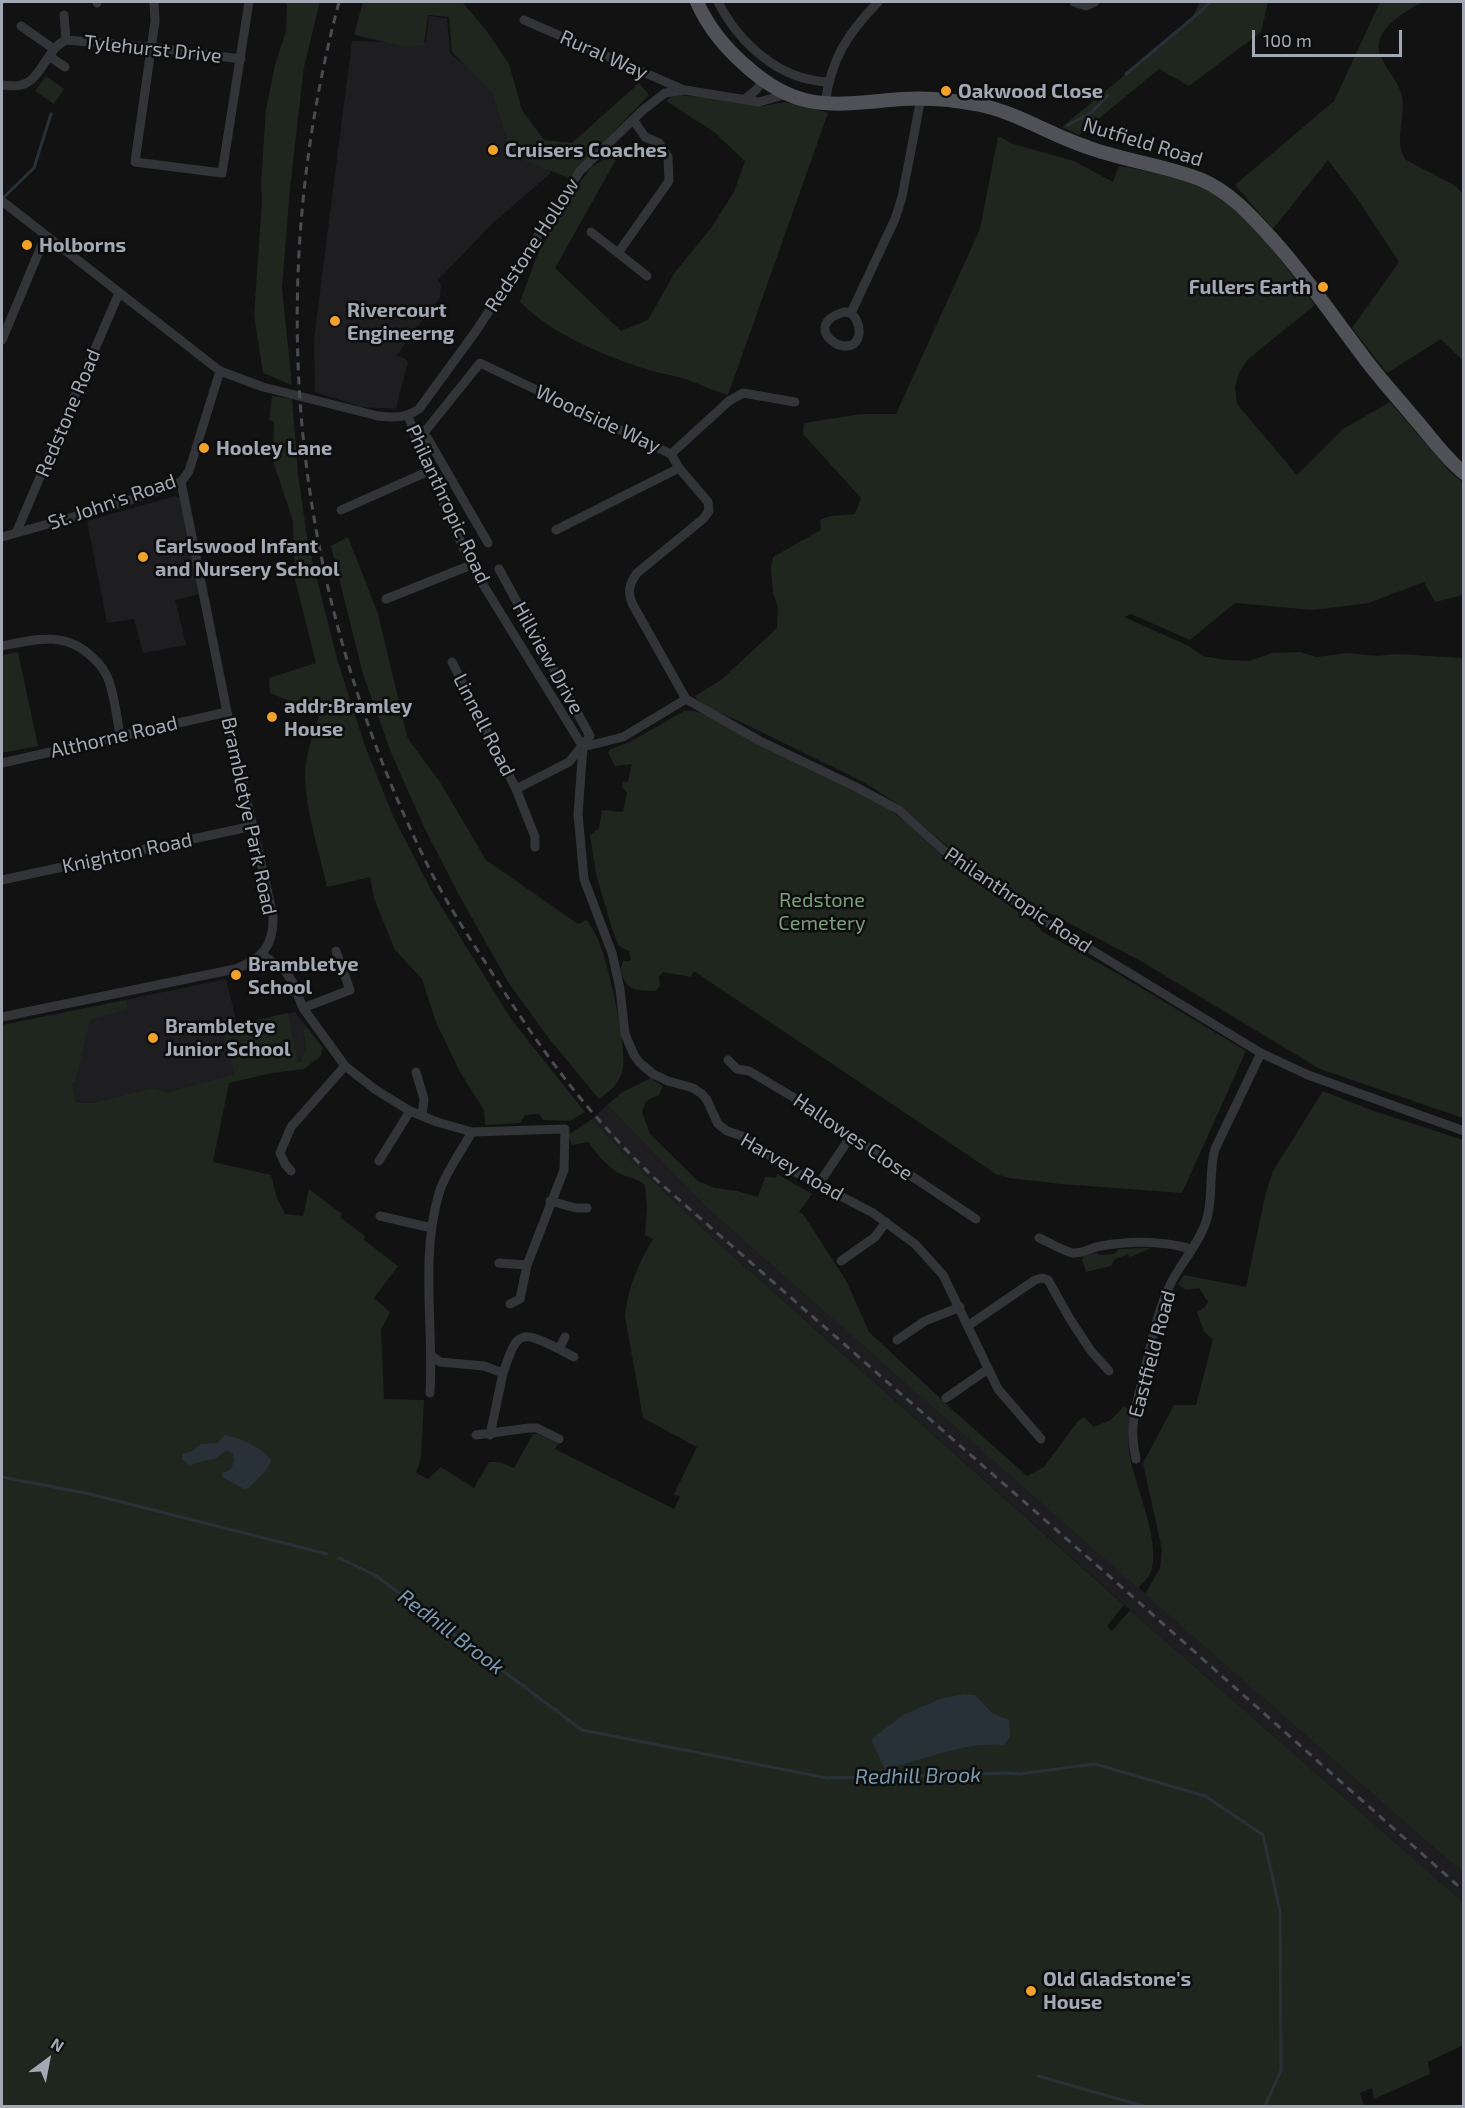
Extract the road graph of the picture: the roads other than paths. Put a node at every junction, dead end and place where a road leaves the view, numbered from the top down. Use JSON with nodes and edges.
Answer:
{"nodes":[{"id":1,"x":154,"y":2,"type":"edge"},
{"id":2,"x":249,"y":2,"type":"edge"},
{"id":3,"x":697,"y":2,"type":"edge"},
{"id":4,"x":718,"y":2,"type":"edge"},
{"id":5,"x":878,"y":2,"type":"edge"},
{"id":6,"x":1074,"y":2,"type":"edge"},
{"id":7,"x":1095,"y":2,"type":"edge"},
{"id":8,"x":64,"y":15,"type":"dead end"},
{"id":9,"x":524,"y":20,"type":"dead end"},
{"id":10,"x":21,"y":26,"type":"dead end"},
{"id":11,"x":66,"y":40,"type":"junction"},
{"id":12,"x":150,"y":47,"type":"junction"},
{"id":13,"x":52,"y":53,"type":"junction"},
{"id":14,"x":241,"y":59,"type":"junction"},
{"id":15,"x":65,"y":67,"type":"dead end"},
{"id":16,"x":763,"y":81,"type":"junction"},
{"id":17,"x":828,"y":82,"type":"junction"},
{"id":18,"x":2,"y":85,"type":"edge"},
{"id":19,"x":685,"y":90,"type":"junction"},
{"id":20,"x":787,"y":94,"type":"junction"},
{"id":21,"x":921,"y":98,"type":"junction"},
{"id":22,"x":745,"y":99,"type":"junction"},
{"id":23,"x":825,"y":104,"type":"junction"},
{"id":24,"x":634,"y":121,"type":"junction"},
{"id":25,"x":3,"y":202,"type":"edge"},
{"id":26,"x":591,"y":232,"type":"dead end"},
{"id":27,"x":45,"y":237,"type":"junction"},
{"id":28,"x":618,"y":253,"type":"junction"},
{"id":29,"x":647,"y":276,"type":"dead end"},
{"id":30,"x":119,"y":294,"type":"junction"},
{"id":31,"x":851,"y":313,"type":"dead end"},
{"id":32,"x":2,"y":340,"type":"edge"},
{"id":33,"x":219,"y":371,"type":"junction"},
{"id":34,"x":795,"y":402,"type":"dead end"},
{"id":35,"x":408,"y":416,"type":"junction"},
{"id":36,"x":420,"y":436,"type":"junction"},
{"id":37,"x":671,"y":454,"type":"junction"},
{"id":38,"x":679,"y":468,"type":"junction"},
{"id":39,"x":429,"y":471,"type":"junction"},
{"id":40,"x":1464,"y":473,"type":"edge"},
{"id":41,"x":181,"y":482,"type":"junction"},
{"id":42,"x":341,"y":510,"type":"dead end"},
{"id":43,"x":556,"y":530,"type":"dead end"},
{"id":44,"x":16,"y":533,"type":"junction"},
{"id":45,"x":2,"y":537,"type":"edge"},
{"id":46,"x":488,"y":543,"type":"dead end"},
{"id":47,"x":471,"y":565,"type":"junction"},
{"id":48,"x":499,"y":569,"type":"dead end"},
{"id":49,"x":386,"y":598,"type":"dead end"},
{"id":50,"x":2,"y":646,"type":"edge"},
{"id":51,"x":452,"y":662,"type":"dead end"},
{"id":52,"x":686,"y":699,"type":"junction"},
{"id":53,"x":227,"y":712,"type":"junction"},
{"id":54,"x":120,"y":736,"type":"junction"},
{"id":55,"x":583,"y":747,"type":"junction"},
{"id":56,"x":2,"y":763,"type":"edge"},
{"id":57,"x":516,"y":789,"type":"junction"},
{"id":58,"x":253,"y":826,"type":"junction"},
{"id":59,"x":535,"y":847,"type":"dead end"},
{"id":60,"x":2,"y":880,"type":"edge"},
{"id":61,"x":336,"y":951,"type":"dead end"},
{"id":62,"x":262,"y":954,"type":"junction"},
{"id":63,"x":303,"y":1008,"type":"junction"},
{"id":64,"x":2,"y":1017,"type":"edge"},
{"id":65,"x":1261,"y":1053,"type":"junction"},
{"id":66,"x":728,"y":1060,"type":"dead end"},
{"id":67,"x":345,"y":1066,"type":"junction"},
{"id":68,"x":416,"y":1072,"type":"dead end"},
{"id":69,"x":410,"y":1111,"type":"junction"},
{"id":70,"x":422,"y":1116,"type":"junction"},
{"id":71,"x":1464,"y":1131,"type":"edge"},
{"id":72,"x":472,"y":1132,"type":"junction"},
{"id":73,"x":851,"y":1136,"type":"junction"},
{"id":74,"x":379,"y":1161,"type":"dead end"},
{"id":75,"x":291,"y":1171,"type":"dead end"},
{"id":76,"x":818,"y":1185,"type":"junction"},
{"id":77,"x":550,"y":1201,"type":"junction"},
{"id":78,"x":587,"y":1208,"type":"dead end"},
{"id":79,"x":380,"y":1216,"type":"dead end"},
{"id":80,"x":976,"y":1219,"type":"dead end"},
{"id":81,"x":886,"y":1222,"type":"junction"},
{"id":82,"x":432,"y":1228,"type":"junction"},
{"id":83,"x":1039,"y":1238,"type":"dead end"},
{"id":84,"x":1191,"y":1249,"type":"junction"},
{"id":85,"x":841,"y":1261,"type":"dead end"},
{"id":86,"x":499,"y":1263,"type":"dead end"},
{"id":87,"x":527,"y":1265,"type":"junction"},
{"id":88,"x":510,"y":1304,"type":"dead end"},
{"id":89,"x":960,"y":1307,"type":"junction"},
{"id":90,"x":969,"y":1325,"type":"junction"},
{"id":91,"x":564,"y":1337,"type":"dead end"},
{"id":92,"x":897,"y":1340,"type":"dead end"},
{"id":93,"x":558,"y":1349,"type":"junction"},
{"id":94,"x":432,"y":1356,"type":"junction"},
{"id":95,"x":574,"y":1357,"type":"dead end"},
{"id":96,"x":987,"y":1369,"type":"junction"},
{"id":97,"x":1109,"y":1371,"type":"dead end"},
{"id":98,"x":503,"y":1374,"type":"junction"},
{"id":99,"x":430,"y":1394,"type":"dead end"},
{"id":100,"x":946,"y":1398,"type":"dead end"},
{"id":101,"x":490,"y":1434,"type":"junction"},
{"id":102,"x":476,"y":1435,"type":"dead end"},
{"id":103,"x":559,"y":1439,"type":"dead end"},
{"id":104,"x":1041,"y":1439,"type":"dead end"},
{"id":105,"x":1136,"y":1460,"type":"dead end"}],
"edges":[{"from":1,"to":12,"type":"street"},
{"from":2,"to":14,"type":"street"},
{"from":3,"to":16,"type":"main road","name":"Nutfield Road"},
{"from":4,"to":17,"type":"street"},
{"from":5,"to":17,"type":"street"},
{"from":6,"to":7,"type":"street"},
{"from":8,"to":11,"type":"street","name":"Tylehurst Drive"},
{"from":9,"to":19,"type":"street","name":"Rural Way"},
{"from":10,"to":13,"type":"street","name":"Tylehurst Drive"},
{"from":11,"to":12,"type":"street","name":"Tylehurst Drive"},
{"from":11,"to":13,"type":"street","name":"Tylehurst Drive"},
{"from":12,"to":14,"type":"street","name":"Tylehurst Drive"},
{"from":12,"to":14,"type":"street"},
{"from":13,"to":15,"type":"street","name":"Tylehurst Drive"},
{"from":13,"to":18,"type":"street","name":"Tylehurst Drive"},
{"from":16,"to":20,"type":"main road","name":"Nutfield Road"},
{"from":16,"to":22,"type":"street"},
{"from":17,"to":23,"type":"street"},
{"from":19,"to":22,"type":"street","name":"Redstone Hollow"},
{"from":19,"to":24,"type":"street","name":"Redstone Hollow"},
{"from":20,"to":22,"type":"street","name":"Redstone Hollow"},
{"from":20,"to":23,"type":"main road","name":"Nutfield Road"},
{"from":21,"to":23,"type":"main road","name":"Nutfield Road"},
{"from":21,"to":31,"type":"street"},
{"from":21,"to":40,"type":"main road","name":"Nutfield Road"},
{"from":24,"to":28,"type":"street"},
{"from":24,"to":35,"type":"street","name":"Redstone Hollow"},
{"from":25,"to":27,"type":"street"},
{"from":26,"to":28,"type":"street"},
{"from":27,"to":30,"type":"street"},
{"from":27,"to":32,"type":"street"},
{"from":28,"to":29,"type":"street"},
{"from":30,"to":33,"type":"street"},
{"from":30,"to":44,"type":"street","name":"Redstone Road"},
{"from":33,"to":35,"type":"street","name":"Philanthropic Road"},
{"from":33,"to":41,"type":"street","name":"St. John's Road"},
{"from":34,"to":37,"type":"street","name":"Woodside Way"},
{"from":35,"to":36,"type":"street","name":"Philanthropic Road"},
{"from":36,"to":37,"type":"street","name":"Woodside Way"},
{"from":36,"to":39,"type":"street","name":"Philanthropic Road"},
{"from":36,"to":46,"type":"street"},
{"from":37,"to":38,"type":"street"},
{"from":38,"to":43,"type":"street"},
{"from":38,"to":52,"type":"street"},
{"from":39,"to":42,"type":"street"},
{"from":39,"to":47,"type":"street","name":"Philanthropic Road"},
{"from":41,"to":44,"type":"street","name":"St. John's Road"},
{"from":41,"to":53,"type":"street","name":"Brambletye Park Road"},
{"from":44,"to":45,"type":"street","name":"St. John's Road"},
{"from":47,"to":49,"type":"street"},
{"from":47,"to":55,"type":"street","name":"Philanthropic Road"},
{"from":48,"to":55,"type":"street","name":"Hillview Drive"},
{"from":50,"to":54,"type":"street"},
{"from":51,"to":57,"type":"street","name":"Linnell Road"},
{"from":52,"to":55,"type":"street"},
{"from":52,"to":65,"type":"street","name":"Philanthropic Road"},
{"from":53,"to":54,"type":"street","name":"Althorne Road"},
{"from":53,"to":58,"type":"street","name":"Brambletye Park Road"},
{"from":54,"to":56,"type":"street","name":"Althorne Road"},
{"from":55,"to":57,"type":"street","name":"Linnell Road"},
{"from":55,"to":76,"type":"street","name":"Harvey Road"},
{"from":57,"to":59,"type":"street","name":"Linnell Road"},
{"from":58,"to":60,"type":"street","name":"Knighton Road"},
{"from":58,"to":62,"type":"street","name":"Brambletye Park Road"},
{"from":61,"to":63,"type":"street"},
{"from":62,"to":63,"type":"street"},
{"from":62,"to":64,"type":"street"},
{"from":63,"to":67,"type":"street"},
{"from":65,"to":71,"type":"street","name":"Philanthropic Road"},
{"from":65,"to":84,"type":"street","name":"Eastfield Road"},
{"from":66,"to":73,"type":"street","name":"Hallowes Close"},
{"from":67,"to":69,"type":"street"},
{"from":67,"to":75,"type":"street"},
{"from":68,"to":70,"type":"street"},
{"from":69,"to":70,"type":"street"},
{"from":69,"to":74,"type":"street"},
{"from":70,"to":72,"type":"street"},
{"from":72,"to":77,"type":"street"},
{"from":72,"to":82,"type":"street"},
{"from":73,"to":76,"type":"street"},
{"from":73,"to":80,"type":"street","name":"Hallowes Close"},
{"from":76,"to":81,"type":"street","name":"Harvey Road"},
{"from":77,"to":78,"type":"street"},
{"from":77,"to":87,"type":"street"},
{"from":79,"to":82,"type":"street"},
{"from":81,"to":85,"type":"street"},
{"from":81,"to":89,"type":"street","name":"Harvey Road"},
{"from":82,"to":94,"type":"street"},
{"from":83,"to":84,"type":"street"},
{"from":84,"to":105,"type":"street","name":"Eastfield Road"},
{"from":86,"to":87,"type":"street"},
{"from":87,"to":88,"type":"street"},
{"from":89,"to":90,"type":"street","name":"Harvey Road"},
{"from":89,"to":92,"type":"street"},
{"from":90,"to":96,"type":"street","name":"Harvey Road"},
{"from":90,"to":97,"type":"street"},
{"from":91,"to":93,"type":"street"},
{"from":93,"to":95,"type":"street"},
{"from":93,"to":98,"type":"street"},
{"from":94,"to":98,"type":"street"},
{"from":94,"to":99,"type":"street"},
{"from":96,"to":100,"type":"street"},
{"from":96,"to":104,"type":"street","name":"Harvey Road"},
{"from":98,"to":101,"type":"street"},
{"from":101,"to":102,"type":"street"},
{"from":101,"to":103,"type":"street"}]}
